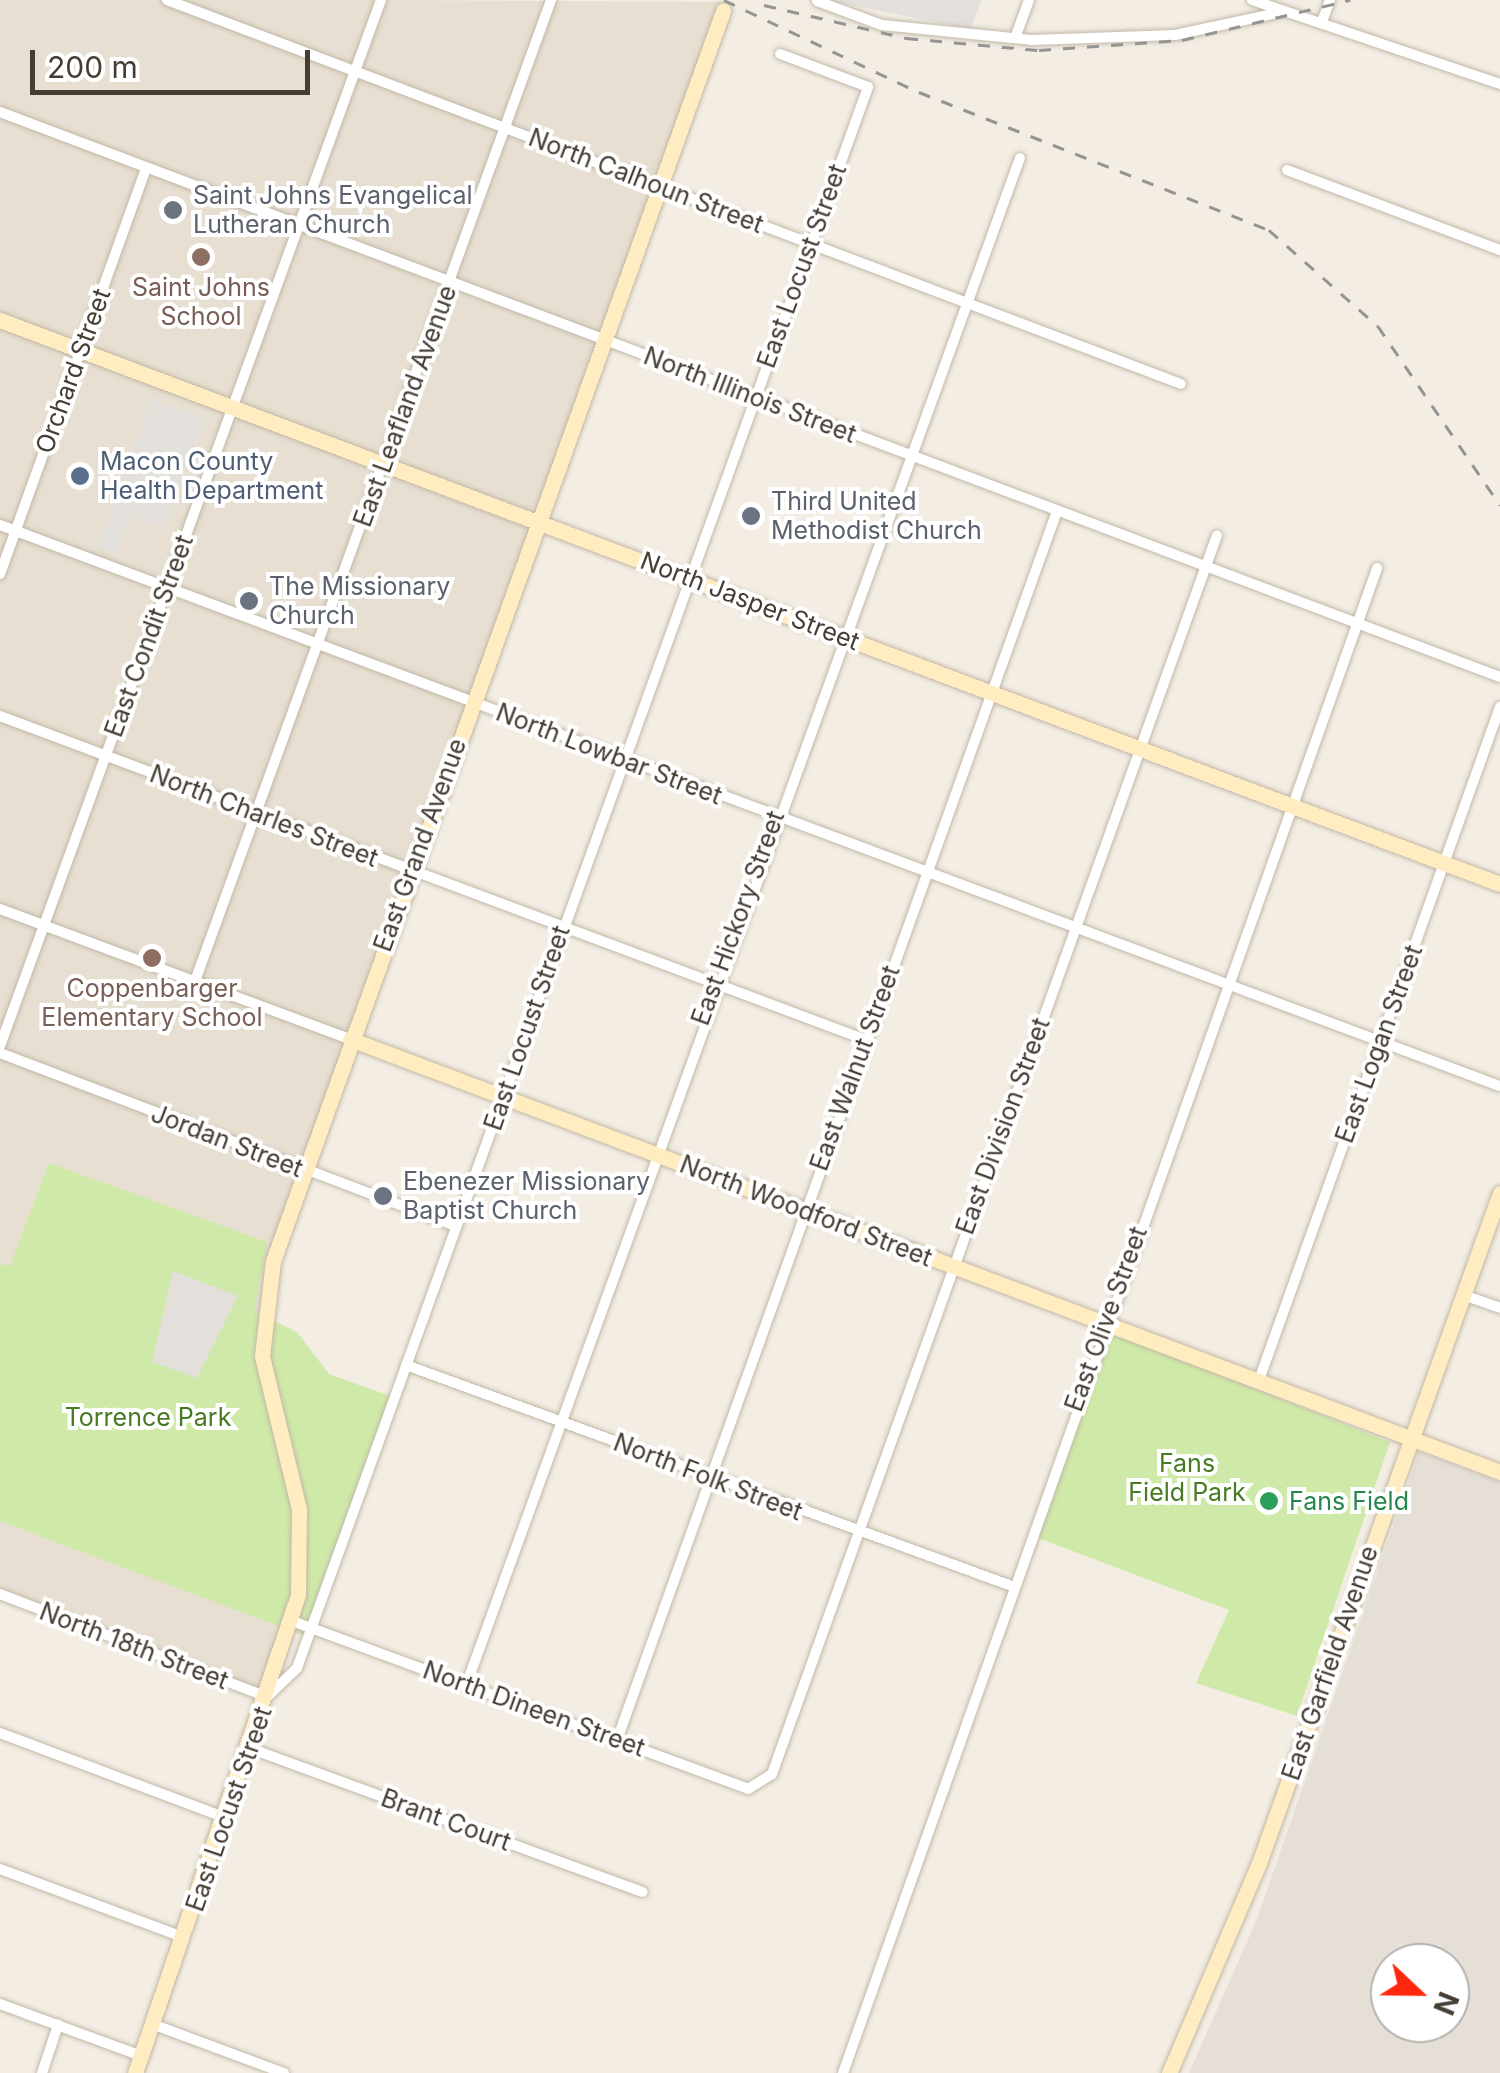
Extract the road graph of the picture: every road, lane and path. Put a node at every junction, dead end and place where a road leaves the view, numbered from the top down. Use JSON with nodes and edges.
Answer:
{"nodes":[{"id":1,"x":167,"y":0,"type":"edge"},
{"id":2,"x":381,"y":0,"type":"edge"},
{"id":3,"x":551,"y":0,"type":"edge"},
{"id":4,"x":1029,"y":0,"type":"edge"},
{"id":5,"x":1252,"y":0,"type":"edge"},
{"id":6,"x":1330,"y":0,"type":"edge"},
{"id":7,"x":817,"y":1,"type":"edge"},
{"id":8,"x":723,"y":12,"type":"dead end"},
{"id":9,"x":1282,"y":12,"type":"junction"},
{"id":10,"x":1322,"y":19,"type":"junction"},
{"id":11,"x":1015,"y":38,"type":"junction"},
{"id":12,"x":780,"y":54,"type":"dead end"},
{"id":13,"x":354,"y":72,"type":"junction"},
{"id":14,"x":1500,"y":84,"type":"edge"},
{"id":15,"x":0,"y":112,"type":"edge"},
{"id":16,"x":507,"y":128,"type":"junction"},
{"id":17,"x":1020,"y":158,"type":"dead end"},
{"id":18,"x":146,"y":168,"type":"junction"},
{"id":19,"x":1287,"y":170,"type":"dead end"},
{"id":20,"x":660,"y":186,"type":"junction"},
{"id":21,"x":297,"y":224,"type":"junction"},
{"id":22,"x":808,"y":244,"type":"junction"},
{"id":23,"x":1500,"y":250,"type":"edge"},
{"id":24,"x":450,"y":282,"type":"junction"},
{"id":25,"x":964,"y":302,"type":"junction"},
{"id":26,"x":0,"y":320,"type":"edge"},
{"id":27,"x":603,"y":339,"type":"junction"},
{"id":28,"x":80,"y":348,"type":"junction"},
{"id":29,"x":1181,"y":384,"type":"dead end"},
{"id":30,"x":754,"y":396,"type":"junction"},
{"id":31,"x":231,"y":406,"type":"junction"},
{"id":32,"x":908,"y":455,"type":"junction"},
{"id":33,"x":384,"y":464,"type":"junction"},
{"id":34,"x":1057,"y":510,"type":"junction"},
{"id":35,"x":539,"y":521,"type":"junction"},
{"id":36,"x":0,"y":524,"type":"edge"},
{"id":37,"x":16,"y":530,"type":"junction"},
{"id":38,"x":1218,"y":536,"type":"dead end"},
{"id":39,"x":1206,"y":566,"type":"junction"},
{"id":40,"x":1377,"y":568,"type":"dead end"},
{"id":41,"x":0,"y":574,"type":"edge"},
{"id":42,"x":689,"y":576,"type":"junction"},
{"id":43,"x":166,"y":586,"type":"junction"},
{"id":44,"x":1358,"y":624,"type":"junction"},
{"id":45,"x":843,"y":636,"type":"junction"},
{"id":46,"x":320,"y":644,"type":"junction"},
{"id":47,"x":1500,"y":677,"type":"edge"},
{"id":48,"x":991,"y":692,"type":"junction"},
{"id":49,"x":472,"y":701,"type":"junction"},
{"id":50,"x":1500,"y":707,"type":"edge"},
{"id":51,"x":0,"y":716,"type":"edge"},
{"id":52,"x":1140,"y":747,"type":"junction"},
{"id":53,"x":106,"y":756,"type":"junction"},
{"id":54,"x":622,"y":759,"type":"junction"},
{"id":55,"x":1294,"y":806,"type":"junction"},
{"id":56,"x":256,"y":814,"type":"junction"},
{"id":57,"x":775,"y":816,"type":"junction"},
{"id":58,"x":1445,"y":862,"type":"junction"},
{"id":59,"x":926,"y":871,"type":"junction"},
{"id":60,"x":410,"y":872,"type":"junction"},
{"id":61,"x":1500,"y":884,"type":"edge"},
{"id":62,"x":0,"y":909,"type":"edge"},
{"id":63,"x":45,"y":926,"type":"junction"},
{"id":64,"x":562,"y":928,"type":"junction"},
{"id":65,"x":1075,"y":928,"type":"junction"},
{"id":66,"x":195,"y":981,"type":"junction"},
{"id":67,"x":715,"y":986,"type":"junction"},
{"id":68,"x":1227,"y":986,"type":"junction"},
{"id":69,"x":350,"y":1039,"type":"junction"},
{"id":70,"x":866,"y":1040,"type":"junction"},
{"id":71,"x":1379,"y":1043,"type":"junction"},
{"id":72,"x":0,"y":1050,"type":"edge"},
{"id":73,"x":1500,"y":1086,"type":"edge"},
{"id":74,"x":502,"y":1098,"type":"junction"},
{"id":75,"x":652,"y":1153,"type":"junction"},
{"id":76,"x":304,"y":1171,"type":"junction"},
{"id":77,"x":1500,"y":1192,"type":"edge"},
{"id":78,"x":803,"y":1210,"type":"junction"},
{"id":79,"x":456,"y":1226,"type":"junction"},
{"id":80,"x":952,"y":1266,"type":"junction"},
{"id":81,"x":1463,"y":1295,"type":"junction"},
{"id":82,"x":1500,"y":1308,"type":"edge"},
{"id":83,"x":1104,"y":1323,"type":"junction"},
{"id":84,"x":406,"y":1365,"type":"junction"},
{"id":85,"x":1258,"y":1380,"type":"junction"},
{"id":86,"x":558,"y":1420,"type":"junction"},
{"id":87,"x":1408,"y":1438,"type":"junction"},
{"id":88,"x":1500,"y":1472,"type":"edge"},
{"id":89,"x":707,"y":1479,"type":"junction"},
{"id":90,"x":857,"y":1532,"type":"junction"},
{"id":91,"x":1012,"y":1586,"type":"junction"},
{"id":92,"x":0,"y":1594,"type":"edge"},
{"id":93,"x":292,"y":1621,"type":"junction"},
{"id":94,"x":316,"y":1630,"type":"junction"},
{"id":95,"x":467,"y":1683,"type":"junction"},
{"id":96,"x":268,"y":1697,"type":"junction"},
{"id":97,"x":0,"y":1733,"type":"edge"},
{"id":98,"x":617,"y":1740,"type":"junction"},
{"id":99,"x":249,"y":1748,"type":"junction"},
{"id":100,"x":772,"y":1774,"type":"joint"},
{"id":101,"x":226,"y":1818,"type":"junction"},
{"id":102,"x":0,"y":1869,"type":"edge"},
{"id":103,"x":642,"y":1892,"type":"dead end"},
{"id":104,"x":184,"y":1938,"type":"junction"},
{"id":105,"x":0,"y":2004,"type":"edge"},
{"id":106,"x":152,"y":2024,"type":"junction"},
{"id":107,"x":58,"y":2025,"type":"junction"},
{"id":108,"x":141,"y":2056,"type":"junction"},
{"id":109,"x":42,"y":2073,"type":"edge"},
{"id":110,"x":135,"y":2073,"type":"edge"},
{"id":111,"x":284,"y":2073,"type":"edge"},
{"id":112,"x":843,"y":2073,"type":"edge"},
{"id":113,"x":1169,"y":2073,"type":"edge"}],
"edges":[{"from":1,"to":13,"type":"street","name":"North Calhoun Street"},
{"from":2,"to":13,"type":"street","name":"East Condit Street"},
{"from":3,"to":16,"type":"street","name":"East Leafland Avenue"},
{"from":4,"to":11,"type":"street"},
{"from":5,"to":9,"type":"street"},
{"from":6,"to":10,"type":"street"},
{"from":7,"to":11,"type":"street"},
{"from":8,"to":20,"type":"street","name":"East Grand Avenue"},
{"from":9,"to":10,"type":"street"},
{"from":9,"to":11,"type":"street"},
{"from":10,"to":14,"type":"street"},
{"from":12,"to":22,"type":"street","name":"East Locust Street"},
{"from":13,"to":16,"type":"street","name":"North Calhoun Street"},
{"from":13,"to":21,"type":"street","name":"East Condit Street"},
{"from":15,"to":18,"type":"street","name":"North Illinois Street"},
{"from":16,"to":20,"type":"street","name":"North Calhoun Street"},
{"from":16,"to":24,"type":"street","name":"East Leafland Avenue"},
{"from":17,"to":25,"type":"street","name":"East Hickory Street"},
{"from":18,"to":21,"type":"street","name":"North Illinois Street"},
{"from":18,"to":28,"type":"street","name":"Orchard Street"},
{"from":19,"to":23,"type":"street"},
{"from":20,"to":22,"type":"street","name":"North Calhoun Street"},
{"from":20,"to":27,"type":"street","name":"East Grand Avenue"},
{"from":21,"to":24,"type":"street","name":"North Illinois Street"},
{"from":21,"to":31,"type":"street","name":"East Condit Street"},
{"from":22,"to":25,"type":"street","name":"North Calhoun Street"},
{"from":22,"to":30,"type":"street","name":"East Locust Street"},
{"from":24,"to":27,"type":"street","name":"North Illinois Street"},
{"from":24,"to":33,"type":"street","name":"East Leafland Avenue"},
{"from":25,"to":29,"type":"street","name":"North Calhoun Street"},
{"from":25,"to":32,"type":"street","name":"East Hickory Street"},
{"from":26,"to":28,"type":"street","name":"North Jasper Street"},
{"from":27,"to":30,"type":"street","name":"North Illinois Street"},
{"from":27,"to":35,"type":"street","name":"East Grand Avenue"},
{"from":28,"to":31,"type":"street","name":"North Jasper Street"},
{"from":28,"to":37,"type":"street","name":"Orchard Street"},
{"from":30,"to":32,"type":"street","name":"North Illinois Street"},
{"from":30,"to":42,"type":"street","name":"East Locust Street"},
{"from":31,"to":33,"type":"street","name":"North Jasper Street"},
{"from":31,"to":43,"type":"street","name":"East Condit Street"},
{"from":32,"to":34,"type":"street","name":"North Illinois Street"},
{"from":32,"to":45,"type":"street","name":"East Hickory Street"},
{"from":33,"to":35,"type":"street","name":"North Jasper Street"},
{"from":33,"to":46,"type":"street","name":"East Leafland Avenue"},
{"from":34,"to":39,"type":"street","name":"North Illinois Street"},
{"from":34,"to":48,"type":"street","name":"East Walnut Street"},
{"from":35,"to":42,"type":"street","name":"North Jasper Street"},
{"from":35,"to":49,"type":"street","name":"East Grand Avenue"},
{"from":36,"to":37,"type":"street","name":"North Lowbar Street"},
{"from":37,"to":41,"type":"street","name":"Orchard Street"},
{"from":37,"to":43,"type":"street","name":"North Lowbar Street"},
{"from":38,"to":39,"type":"street","name":"East Division Street"},
{"from":39,"to":44,"type":"street","name":"North Illinois Street"},
{"from":39,"to":52,"type":"street","name":"East Division Street"},
{"from":40,"to":44,"type":"street","name":"East Olive Street"},
{"from":42,"to":45,"type":"street","name":"North Jasper Street"},
{"from":42,"to":54,"type":"street","name":"East Locust Street"},
{"from":43,"to":46,"type":"street","name":"North Lowbar Street"},
{"from":43,"to":53,"type":"street","name":"East Condit Street"},
{"from":44,"to":47,"type":"street","name":"North Illinois Street"},
{"from":44,"to":55,"type":"street","name":"East Olive Street"},
{"from":45,"to":48,"type":"street","name":"North Jasper Street"},
{"from":45,"to":57,"type":"street","name":"East Hickory Street"},
{"from":46,"to":49,"type":"street","name":"North Lowbar Street"},
{"from":46,"to":56,"type":"street","name":"East Leafland Avenue"},
{"from":48,"to":52,"type":"street","name":"North Jasper Street"},
{"from":48,"to":59,"type":"street","name":"East Walnut Street"},
{"from":49,"to":54,"type":"street","name":"North Lowbar Street"},
{"from":49,"to":60,"type":"street","name":"East Grand Avenue"},
{"from":50,"to":58,"type":"street","name":"East Logan Street"},
{"from":51,"to":53,"type":"street","name":"North Charles Street"},
{"from":52,"to":55,"type":"street","name":"North Jasper Street"},
{"from":52,"to":65,"type":"street","name":"East Division Street"},
{"from":53,"to":56,"type":"street","name":"North Charles Street"},
{"from":53,"to":63,"type":"street","name":"East Condit Street"},
{"from":54,"to":57,"type":"street","name":"North Lowbar Street"},
{"from":54,"to":64,"type":"street","name":"East Locust Street"},
{"from":55,"to":58,"type":"street","name":"North Jasper Street"},
{"from":55,"to":68,"type":"street","name":"East Olive Street"},
{"from":56,"to":60,"type":"street","name":"North Charles Street"},
{"from":56,"to":66,"type":"street","name":"East Leafland Avenue"},
{"from":57,"to":59,"type":"street","name":"North Lowbar Street"},
{"from":57,"to":67,"type":"street","name":"East Hickory Street"},
{"from":58,"to":61,"type":"street","name":"North Jasper Street"},
{"from":58,"to":71,"type":"street","name":"East Logan Street"},
{"from":59,"to":65,"type":"street","name":"North Lowbar Street"},
{"from":59,"to":70,"type":"street","name":"East Walnut Street"},
{"from":60,"to":64,"type":"street","name":"North Charles Street"},
{"from":60,"to":69,"type":"street","name":"East Grand Avenue"},
{"from":62,"to":63,"type":"street","name":"North Woodford Street"},
{"from":63,"to":66,"type":"street","name":"North Woodford Street"},
{"from":63,"to":72,"type":"street","name":"East Condit Street"},
{"from":64,"to":67,"type":"street","name":"North Charles Street"},
{"from":64,"to":74,"type":"street","name":"East Locust Street"},
{"from":65,"to":68,"type":"street","name":"North Lowbar Street"},
{"from":65,"to":80,"type":"street","name":"East Division Street"},
{"from":66,"to":69,"type":"street","name":"North Woodford Street"},
{"from":67,"to":70,"type":"street","name":"North Charles Street"},
{"from":67,"to":75,"type":"street","name":"East Hickory Street"},
{"from":68,"to":71,"type":"street","name":"North Lowbar Street"},
{"from":68,"to":83,"type":"street","name":"East Olive Street"},
{"from":69,"to":74,"type":"street","name":"North Woodford Street"},
{"from":69,"to":76,"type":"street","name":"East Grand Avenue"},
{"from":70,"to":78,"type":"street","name":"East Walnut Street"},
{"from":71,"to":73,"type":"street","name":"North Lowbar Street"},
{"from":71,"to":85,"type":"street","name":"East Logan Street"},
{"from":72,"to":76,"type":"street","name":"Jordan Street"},
{"from":74,"to":75,"type":"street","name":"North Woodford Street"},
{"from":74,"to":79,"type":"street","name":"East Locust Street"},
{"from":75,"to":78,"type":"street","name":"North Woodford Street"},
{"from":75,"to":86,"type":"street","name":"East Hickory Street"},
{"from":76,"to":79,"type":"street","name":"Jordan Street"},
{"from":76,"to":93,"type":"street","name":"East Grand Avenue"},
{"from":77,"to":81,"type":"street","name":"East Garfield Avenue"},
{"from":78,"to":80,"type":"street","name":"North Woodford Street"},
{"from":78,"to":89,"type":"street","name":"East Walnut Street"},
{"from":79,"to":84,"type":"street","name":"East Locust Street"},
{"from":80,"to":83,"type":"street","name":"North Woodford Street"},
{"from":80,"to":90,"type":"street","name":"East Division Street"},
{"from":81,"to":82,"type":"street"},
{"from":81,"to":87,"type":"street","name":"East Garfield Avenue"},
{"from":83,"to":85,"type":"street","name":"North Woodford Street"},
{"from":83,"to":91,"type":"street","name":"East Olive Street"},
{"from":84,"to":86,"type":"street","name":"North Folk Street"},
{"from":84,"to":94,"type":"street","name":"East Locust Street"},
{"from":85,"to":87,"type":"street","name":"North Woodford Street"},
{"from":86,"to":89,"type":"street","name":"North Folk Street"},
{"from":86,"to":95,"type":"street","name":"East Hickory Street"},
{"from":87,"to":88,"type":"street","name":"North Woodford Street"},
{"from":87,"to":113,"type":"street","name":"East Garfield Avenue"},
{"from":89,"to":90,"type":"street","name":"North Folk Street"},
{"from":89,"to":98,"type":"street","name":"East Walnut Street"},
{"from":90,"to":91,"type":"street","name":"North Folk Street"},
{"from":90,"to":100,"type":"street","name":"East Division Street"},
{"from":91,"to":112,"type":"street","name":"East Olive Street"},
{"from":92,"to":96,"type":"street","name":"North 18th Street"},
{"from":93,"to":94,"type":"street","name":"North Dineen Street"},
{"from":93,"to":96,"type":"street","name":"East Grand Avenue"},
{"from":94,"to":95,"type":"street","name":"North Dineen Street"},
{"from":94,"to":96,"type":"street","name":"East Locust Street"},
{"from":95,"to":98,"type":"street","name":"North Dineen Street"},
{"from":96,"to":99,"type":"street","name":"East Locust Street"},
{"from":97,"to":101,"type":"street"},
{"from":98,"to":100,"type":"street","name":"North Dineen Street"},
{"from":99,"to":101,"type":"street","name":"East Locust Street"},
{"from":99,"to":103,"type":"street","name":"Brant Court"},
{"from":101,"to":104,"type":"street","name":"East Locust Street"},
{"from":102,"to":104,"type":"street"},
{"from":104,"to":106,"type":"street","name":"East Locust Street"},
{"from":105,"to":107,"type":"street"},
{"from":106,"to":108,"type":"street","name":"East Locust Street"},
{"from":106,"to":111,"type":"street"},
{"from":107,"to":108,"type":"street"},
{"from":107,"to":109,"type":"street"},
{"from":108,"to":110,"type":"street","name":"East Locust Street"}]}
